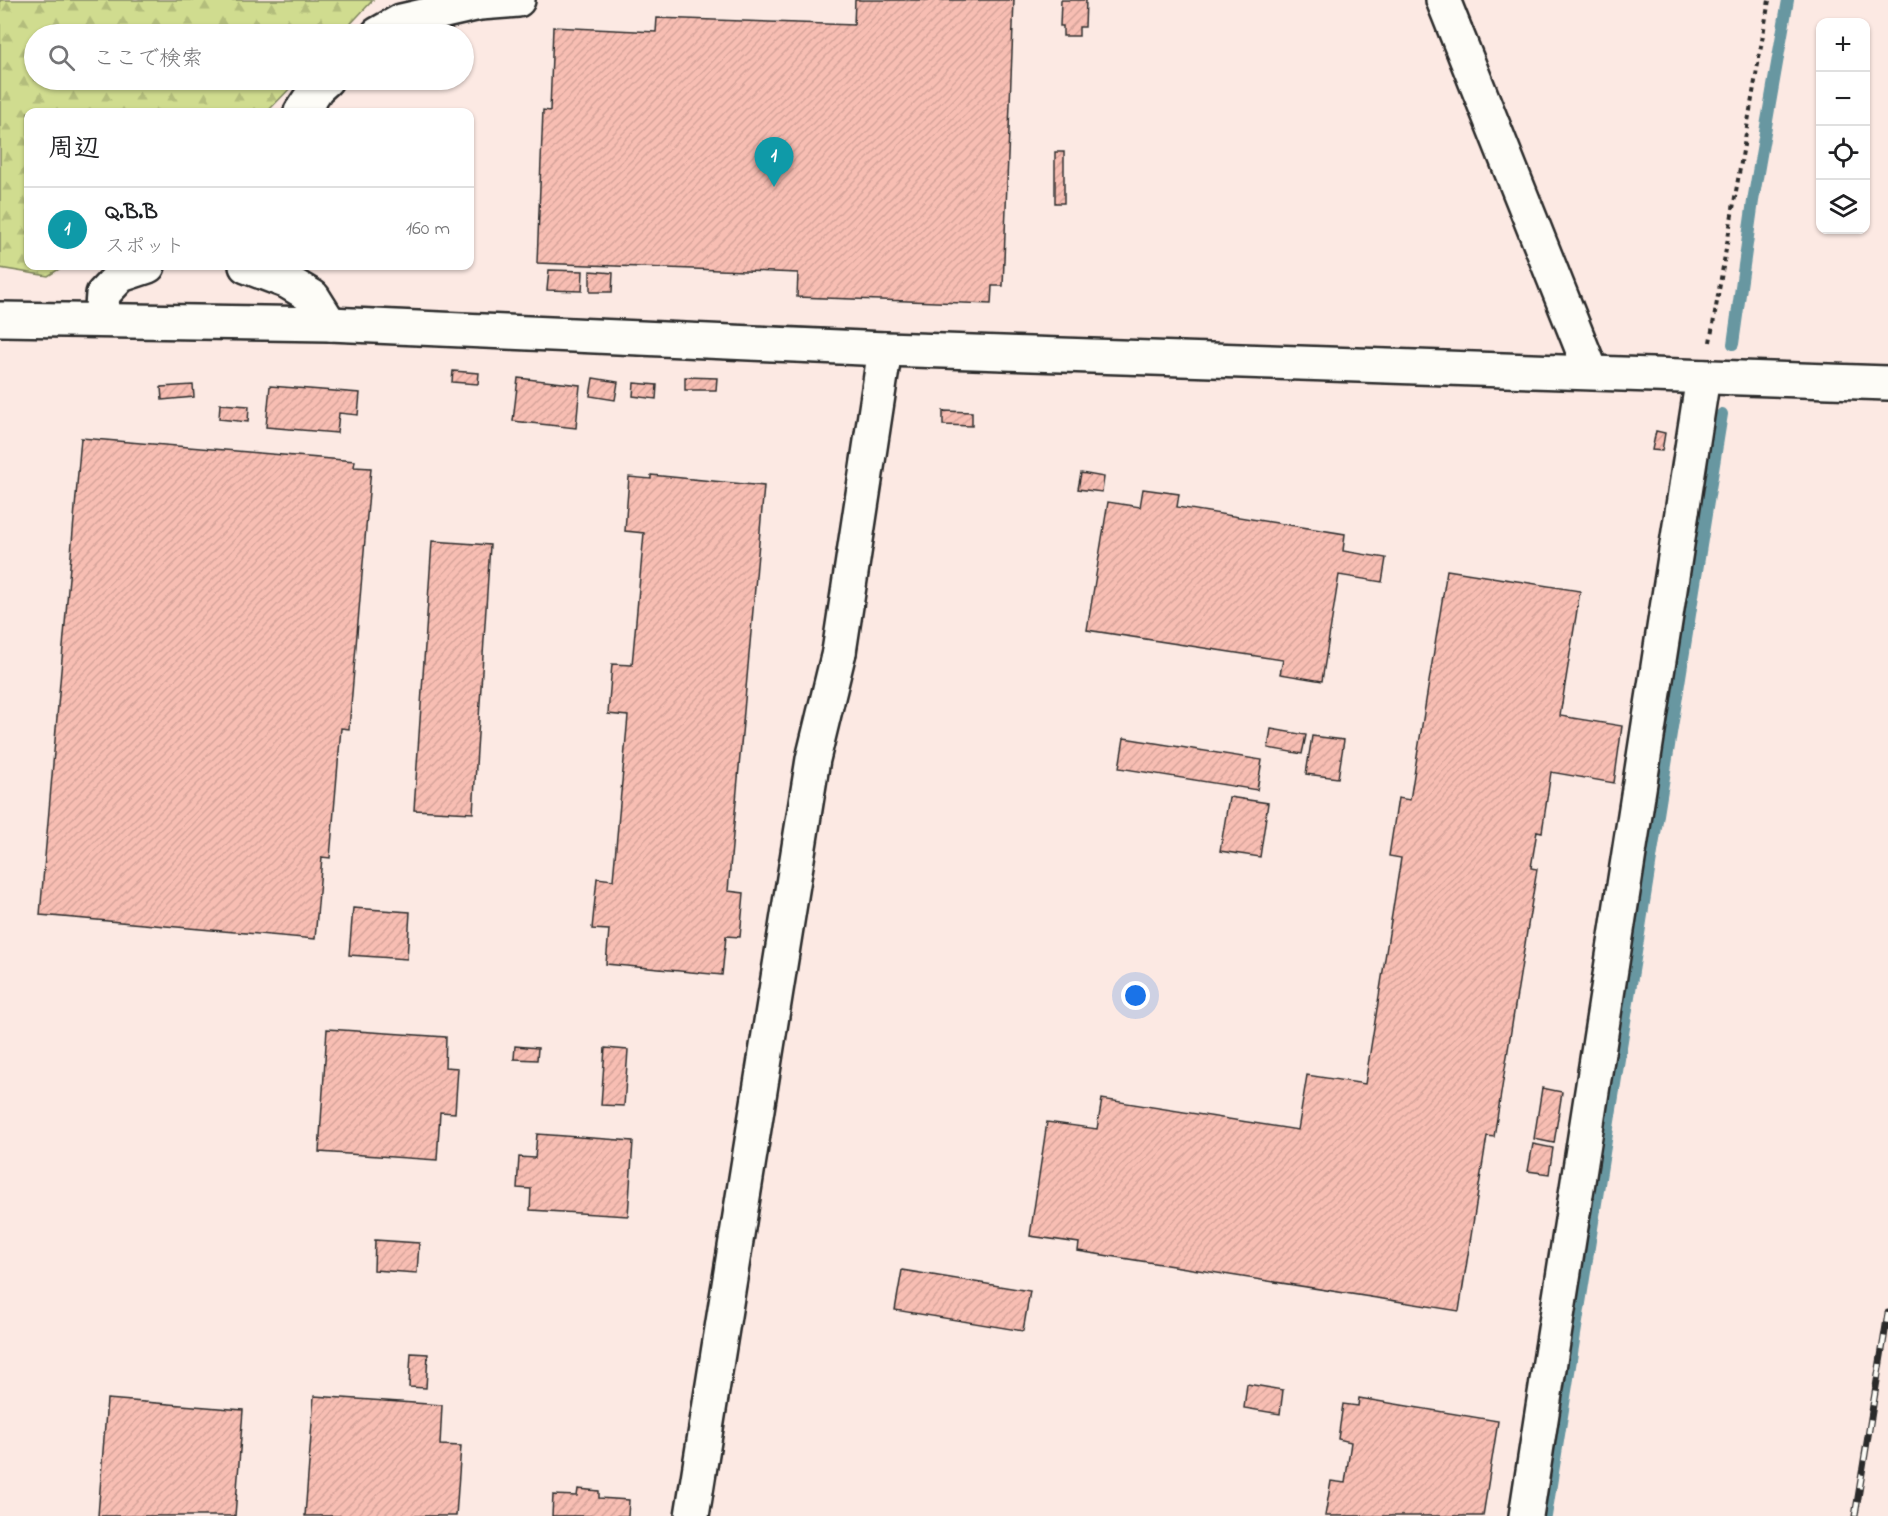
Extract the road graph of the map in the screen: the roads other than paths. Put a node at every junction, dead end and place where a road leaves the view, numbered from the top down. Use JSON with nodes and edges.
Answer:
{"nodes":[{"id":1,"x":518,"y":0,"type":"edge"},
{"id":2,"x":1443,"y":0,"type":"edge"},
{"id":3,"x":395,"y":24,"type":"edge"},
{"id":4,"x":316,"y":90,"type":"edge"},
{"id":5,"x":304,"y":108,"type":"edge"},
{"id":6,"x":134,"y":270,"type":"edge"},
{"id":7,"x":256,"y":270,"type":"edge"},
{"id":8,"x":0,"y":319,"type":"edge"},
{"id":9,"x":101,"y":320,"type":"junction"},
{"id":10,"x":330,"y":324,"type":"junction"},
{"id":11,"x":885,"y":349,"type":"junction"},
{"id":12,"x":1591,"y":371,"type":"junction"},
{"id":13,"x":1703,"y":377,"type":"junction"},
{"id":14,"x":1888,"y":383,"type":"edge"},
{"id":15,"x":692,"y":1516,"type":"edge"},
{"id":16,"x":1526,"y":1516,"type":"edge"}],
"edges":[{"from":1,"to":3,"type":"street"},
{"from":2,"to":12,"type":"street"},
{"from":4,"to":5,"type":"street"},
{"from":6,"to":9,"type":"street"},
{"from":7,"to":10,"type":"street"},
{"from":8,"to":9,"type":"street"},
{"from":9,"to":10,"type":"street"},
{"from":10,"to":11,"type":"street"},
{"from":11,"to":12,"type":"street"},
{"from":11,"to":15,"type":"street"},
{"from":12,"to":13,"type":"street"},
{"from":13,"to":14,"type":"street"},
{"from":13,"to":16,"type":"street"}]}
